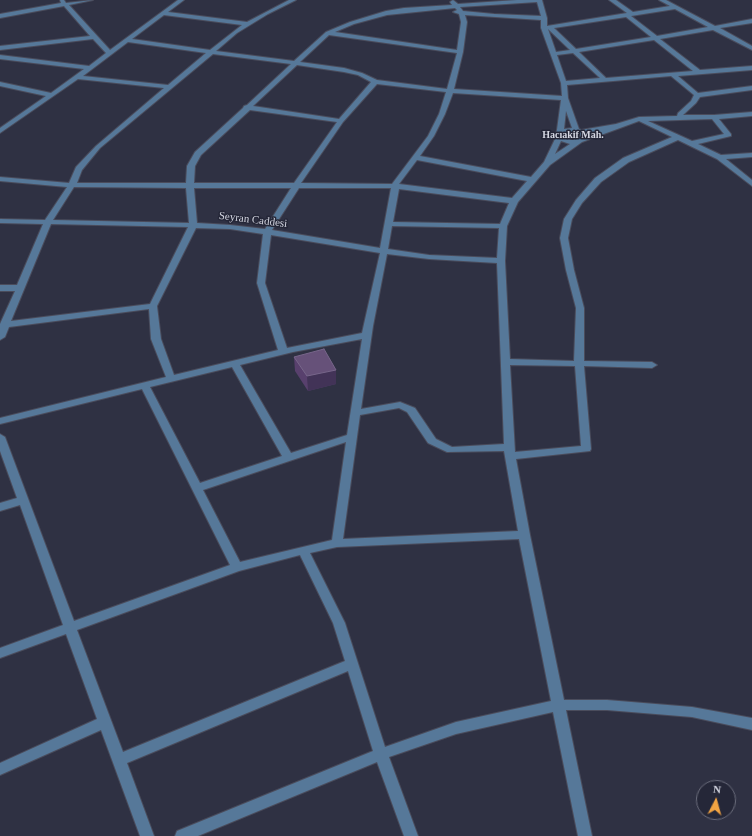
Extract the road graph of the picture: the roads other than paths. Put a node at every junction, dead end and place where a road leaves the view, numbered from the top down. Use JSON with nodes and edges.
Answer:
{"nodes":[{"id":1,"x":60,"y":0,"type":"edge"},
{"id":2,"x":90,"y":0,"type":"edge"},
{"id":3,"x":181,"y":0,"type":"edge"},
{"id":4,"x":293,"y":0,"type":"edge"},
{"id":5,"x":612,"y":0,"type":"edge"},
{"id":6,"x":662,"y":0,"type":"edge"},
{"id":7,"x":66,"y":4,"type":"junction"},
{"id":8,"x":456,"y":6,"type":"edge"},
{"id":9,"x":676,"y":7,"type":"junction"},
{"id":10,"x":162,"y":13,"type":"junction"},
{"id":11,"x":630,"y":15,"type":"junction"},
{"id":12,"x":0,"y":16,"type":"edge"},
{"id":13,"x":544,"y":18,"type":"junction"},
{"id":14,"x":752,"y":21,"type":"edge"},
{"id":15,"x":246,"y":24,"type":"junction"},
{"id":16,"x":546,"y":28,"type":"junction"},
{"id":17,"x":713,"y":28,"type":"junction"},
{"id":18,"x":328,"y":33,"type":"junction"},
{"id":19,"x":93,"y":37,"type":"junction"},
{"id":20,"x":656,"y":38,"type":"junction"},
{"id":21,"x":126,"y":40,"type":"junction"},
{"id":22,"x":0,"y":48,"type":"edge"},
{"id":23,"x":752,"y":48,"type":"edge"},
{"id":24,"x":212,"y":51,"type":"junction"},
{"id":25,"x":574,"y":51,"type":"junction"},
{"id":26,"x":460,"y":52,"type":"junction"},
{"id":27,"x":109,"y":53,"type":"junction"},
{"id":28,"x":554,"y":54,"type":"junction"},
{"id":29,"x":0,"y":58,"type":"edge"},
{"id":30,"x":294,"y":63,"type":"junction"},
{"id":31,"x":90,"y":68,"type":"junction"},
{"id":32,"x":752,"y":68,"type":"edge"},
{"id":33,"x":699,"y":72,"type":"junction"},
{"id":34,"x":673,"y":74,"type":"junction"},
{"id":35,"x":77,"y":77,"type":"junction"},
{"id":36,"x":604,"y":79,"type":"junction"},
{"id":37,"x":375,"y":82,"type":"junction"},
{"id":38,"x":564,"y":83,"type":"junction"},
{"id":39,"x":0,"y":84,"type":"edge"},
{"id":40,"x":169,"y":87,"type":"junction"},
{"id":41,"x":752,"y":88,"type":"edge"},
{"id":42,"x":450,"y":91,"type":"junction"},
{"id":43,"x":53,"y":95,"type":"junction"},
{"id":44,"x":697,"y":95,"type":"junction"},
{"id":45,"x":565,"y":98,"type":"junction"},
{"id":46,"x":246,"y":107,"type":"junction"},
{"id":47,"x":752,"y":114,"type":"edge"},
{"id":48,"x":680,"y":117,"type":"junction"},
{"id":49,"x":714,"y":117,"type":"junction"},
{"id":50,"x":639,"y":119,"type":"junction"},
{"id":51,"x":341,"y":121,"type":"junction"},
{"id":52,"x":617,"y":126,"type":"junction"},
{"id":53,"x":0,"y":131,"type":"edge"},
{"id":54,"x":578,"y":131,"type":"junction"},
{"id":55,"x":560,"y":135,"type":"junction"},
{"id":56,"x":678,"y":138,"type":"junction"},
{"id":57,"x":582,"y":140,"type":"junction"},
{"id":58,"x":693,"y":143,"type":"junction"},
{"id":59,"x":752,"y":155,"type":"edge"},
{"id":60,"x":415,"y":157,"type":"junction"},
{"id":61,"x":720,"y":157,"type":"junction"},
{"id":62,"x":547,"y":163,"type":"junction"},
{"id":63,"x":0,"y":179,"type":"edge"},
{"id":64,"x":533,"y":180,"type":"junction"},
{"id":65,"x":752,"y":184,"type":"edge"},
{"id":66,"x":72,"y":185,"type":"junction"},
{"id":67,"x":190,"y":186,"type":"junction"},
{"id":68,"x":296,"y":186,"type":"junction"},
{"id":69,"x":396,"y":186,"type":"junction"},
{"id":70,"x":514,"y":201,"type":"junction"},
{"id":71,"x":0,"y":221,"type":"edge"},
{"id":72,"x":48,"y":221,"type":"junction"},
{"id":73,"x":389,"y":224,"type":"junction"},
{"id":74,"x":193,"y":225,"type":"junction"},
{"id":75,"x":503,"y":226,"type":"junction"},
{"id":76,"x":267,"y":232,"type":"junction"},
{"id":77,"x":384,"y":251,"type":"junction"},
{"id":78,"x":501,"y":261,"type":"junction"},
{"id":79,"x":0,"y":288,"type":"edge"},
{"id":80,"x":20,"y":288,"type":"junction"},
{"id":81,"x":153,"y":306,"type":"junction"},
{"id":82,"x":4,"y":325,"type":"junction"},
{"id":83,"x":367,"y":335,"type":"junction"},
{"id":84,"x":0,"y":337,"type":"edge"},
{"id":85,"x":283,"y":351,"type":"junction"},
{"id":86,"x":506,"y":362,"type":"junction"},
{"id":87,"x":234,"y":363,"type":"junction"},
{"id":88,"x":579,"y":363,"type":"junction"},
{"id":89,"x":652,"y":365,"type":"dead end"},
{"id":90,"x":171,"y":379,"type":"junction"},
{"id":91,"x":145,"y":386,"type":"junction"},
{"id":92,"x":355,"y":413,"type":"junction"},
{"id":93,"x":0,"y":421,"type":"edge"},
{"id":94,"x":0,"y":437,"type":"edge"},
{"id":95,"x":351,"y":437,"type":"junction"},
{"id":96,"x":510,"y":451,"type":"junction"},
{"id":97,"x":288,"y":458,"type":"junction"},
{"id":98,"x":197,"y":488,"type":"junction"},
{"id":99,"x":23,"y":500,"type":"junction"},
{"id":100,"x":0,"y":507,"type":"edge"},
{"id":101,"x":524,"y":535,"type":"junction"},
{"id":102,"x":337,"y":543,"type":"junction"},
{"id":103,"x":303,"y":550,"type":"junction"},
{"id":104,"x":237,"y":567,"type":"junction"},
{"id":105,"x":71,"y":629,"type":"junction"},
{"id":106,"x":0,"y":653,"type":"edge"},
{"id":107,"x":352,"y":664,"type":"junction"},
{"id":108,"x":559,"y":705,"type":"junction"},
{"id":109,"x":105,"y":722,"type":"junction"},
{"id":110,"x":752,"y":724,"type":"edge"},
{"id":111,"x":381,"y":754,"type":"junction"},
{"id":112,"x":119,"y":760,"type":"junction"},
{"id":113,"x":0,"y":769,"type":"edge"},
{"id":114,"x":147,"y":836,"type":"edge"},
{"id":115,"x":182,"y":836,"type":"edge"},
{"id":116,"x":411,"y":836,"type":"edge"},
{"id":117,"x":585,"y":836,"type":"edge"}],
"edges":[{"from":1,"to":7,"type":"street"},
{"from":2,"to":7,"type":"street"},
{"from":3,"to":10,"type":"street"},
{"from":4,"to":15,"type":"street"},
{"from":5,"to":11,"type":"street"},
{"from":6,"to":9,"type":"street"},
{"from":7,"to":12,"type":"street"},
{"from":7,"to":19,"type":"street"},
{"from":8,"to":13,"type":"street"},
{"from":8,"to":13,"type":"street"},
{"from":8,"to":18,"type":"street"},
{"from":8,"to":26,"type":"street"},
{"from":9,"to":11,"type":"street"},
{"from":9,"to":17,"type":"street"},
{"from":10,"to":15,"type":"street"},
{"from":10,"to":21,"type":"street"},
{"from":11,"to":16,"type":"street"},
{"from":11,"to":20,"type":"street"},
{"from":13,"to":16,"type":"street"},
{"from":14,"to":17,"type":"street"},
{"from":15,"to":24,"type":"street"},
{"from":16,"to":25,"type":"street"},
{"from":16,"to":28,"type":"street"},
{"from":17,"to":20,"type":"street"},
{"from":17,"to":23,"type":"street"},
{"from":18,"to":26,"type":"street"},
{"from":18,"to":30,"type":"street"},
{"from":19,"to":22,"type":"street"},
{"from":19,"to":27,"type":"street"},
{"from":20,"to":25,"type":"street"},
{"from":20,"to":33,"type":"street"},
{"from":21,"to":24,"type":"street"},
{"from":21,"to":27,"type":"street"},
{"from":24,"to":30,"type":"street"},
{"from":24,"to":40,"type":"street"},
{"from":25,"to":28,"type":"street"},
{"from":25,"to":36,"type":"street"},
{"from":26,"to":42,"type":"street"},
{"from":27,"to":31,"type":"street"},
{"from":28,"to":38,"type":"street"},
{"from":29,"to":31,"type":"street"},
{"from":30,"to":37,"type":"street"},
{"from":30,"to":46,"type":"street"},
{"from":31,"to":35,"type":"street"},
{"from":32,"to":33,"type":"street"},
{"from":33,"to":34,"type":"street"},
{"from":34,"to":36,"type":"street"},
{"from":34,"to":44,"type":"street"},
{"from":35,"to":40,"type":"street"},
{"from":35,"to":43,"type":"street"},
{"from":36,"to":38,"type":"street"},
{"from":37,"to":42,"type":"street"},
{"from":37,"to":51,"type":"street"},
{"from":38,"to":45,"type":"street"},
{"from":39,"to":43,"type":"street"},
{"from":40,"to":66,"type":"street"},
{"from":41,"to":44,"type":"street"},
{"from":42,"to":45,"type":"street"},
{"from":42,"to":60,"type":"street"},
{"from":43,"to":53,"type":"street"},
{"from":44,"to":48,"type":"street"},
{"from":45,"to":54,"type":"street"},
{"from":45,"to":55,"type":"street"},
{"from":46,"to":51,"type":"street"},
{"from":46,"to":67,"type":"street"},
{"from":47,"to":49,"type":"street"},
{"from":48,"to":49,"type":"street"},
{"from":48,"to":50,"type":"street"},
{"from":49,"to":58,"type":"street"},
{"from":50,"to":52,"type":"street"},
{"from":50,"to":56,"type":"street"},
{"from":51,"to":68,"type":"street"},
{"from":52,"to":54,"type":"street"},
{"from":52,"to":57,"type":"street"},
{"from":54,"to":55,"type":"street"},
{"from":54,"to":57,"type":"street"},
{"from":55,"to":57,"type":"street"},
{"from":55,"to":62,"type":"street"},
{"from":56,"to":58,"type":"street"},
{"from":56,"to":88,"type":"street"},
{"from":57,"to":62,"type":"street"},
{"from":58,"to":61,"type":"street"},
{"from":59,"to":61,"type":"street"},
{"from":60,"to":64,"type":"street"},
{"from":60,"to":69,"type":"street"},
{"from":61,"to":65,"type":"street"},
{"from":62,"to":64,"type":"street"},
{"from":63,"to":66,"type":"street"},
{"from":64,"to":70,"type":"street"},
{"from":66,"to":67,"type":"street"},
{"from":66,"to":72,"type":"street"},
{"from":67,"to":68,"type":"street"},
{"from":67,"to":74,"type":"street"},
{"from":68,"to":69,"type":"street"},
{"from":68,"to":76,"type":"street"},
{"from":69,"to":70,"type":"street"},
{"from":69,"to":73,"type":"street"},
{"from":70,"to":75,"type":"street"},
{"from":71,"to":72,"type":"street","name":"Seyran Caddesi"},
{"from":72,"to":74,"type":"street","name":"Seyran Caddesi"},
{"from":72,"to":80,"type":"street"},
{"from":73,"to":75,"type":"street"},
{"from":73,"to":77,"type":"street"},
{"from":74,"to":76,"type":"street","name":"Seyran Caddesi"},
{"from":74,"to":81,"type":"street"},
{"from":75,"to":78,"type":"street"},
{"from":76,"to":77,"type":"street","name":"Seyran Caddesi"},
{"from":76,"to":85,"type":"street"},
{"from":77,"to":78,"type":"street","name":"Seyran Caddesi"},
{"from":77,"to":83,"type":"street"},
{"from":78,"to":86,"type":"street"},
{"from":79,"to":80,"type":"street"},
{"from":80,"to":82,"type":"street"},
{"from":81,"to":82,"type":"street"},
{"from":81,"to":90,"type":"street"},
{"from":82,"to":84,"type":"street"},
{"from":83,"to":85,"type":"street"},
{"from":83,"to":92,"type":"street"},
{"from":85,"to":87,"type":"street"},
{"from":86,"to":88,"type":"street"},
{"from":86,"to":96,"type":"street"},
{"from":87,"to":90,"type":"street"},
{"from":87,"to":97,"type":"street"},
{"from":88,"to":89,"type":"street"},
{"from":88,"to":96,"type":"street"},
{"from":90,"to":91,"type":"street"},
{"from":91,"to":93,"type":"street"},
{"from":91,"to":98,"type":"street"},
{"from":92,"to":95,"type":"street"},
{"from":92,"to":96,"type":"street"},
{"from":94,"to":99,"type":"street"},
{"from":95,"to":97,"type":"street"},
{"from":95,"to":102,"type":"street"},
{"from":96,"to":101,"type":"street"},
{"from":97,"to":98,"type":"street"},
{"from":98,"to":104,"type":"street"},
{"from":99,"to":100,"type":"street"},
{"from":99,"to":105,"type":"street"},
{"from":101,"to":102,"type":"street"},
{"from":101,"to":108,"type":"street"},
{"from":102,"to":103,"type":"street"},
{"from":103,"to":104,"type":"street"},
{"from":103,"to":107,"type":"street"},
{"from":104,"to":105,"type":"street"},
{"from":105,"to":106,"type":"street"},
{"from":105,"to":109,"type":"street"},
{"from":107,"to":111,"type":"street"},
{"from":107,"to":112,"type":"street"},
{"from":108,"to":110,"type":"street"},
{"from":108,"to":111,"type":"street"},
{"from":108,"to":117,"type":"street"},
{"from":109,"to":112,"type":"street"},
{"from":109,"to":113,"type":"street"},
{"from":111,"to":115,"type":"street"},
{"from":111,"to":116,"type":"street"},
{"from":112,"to":114,"type":"street"}]}
